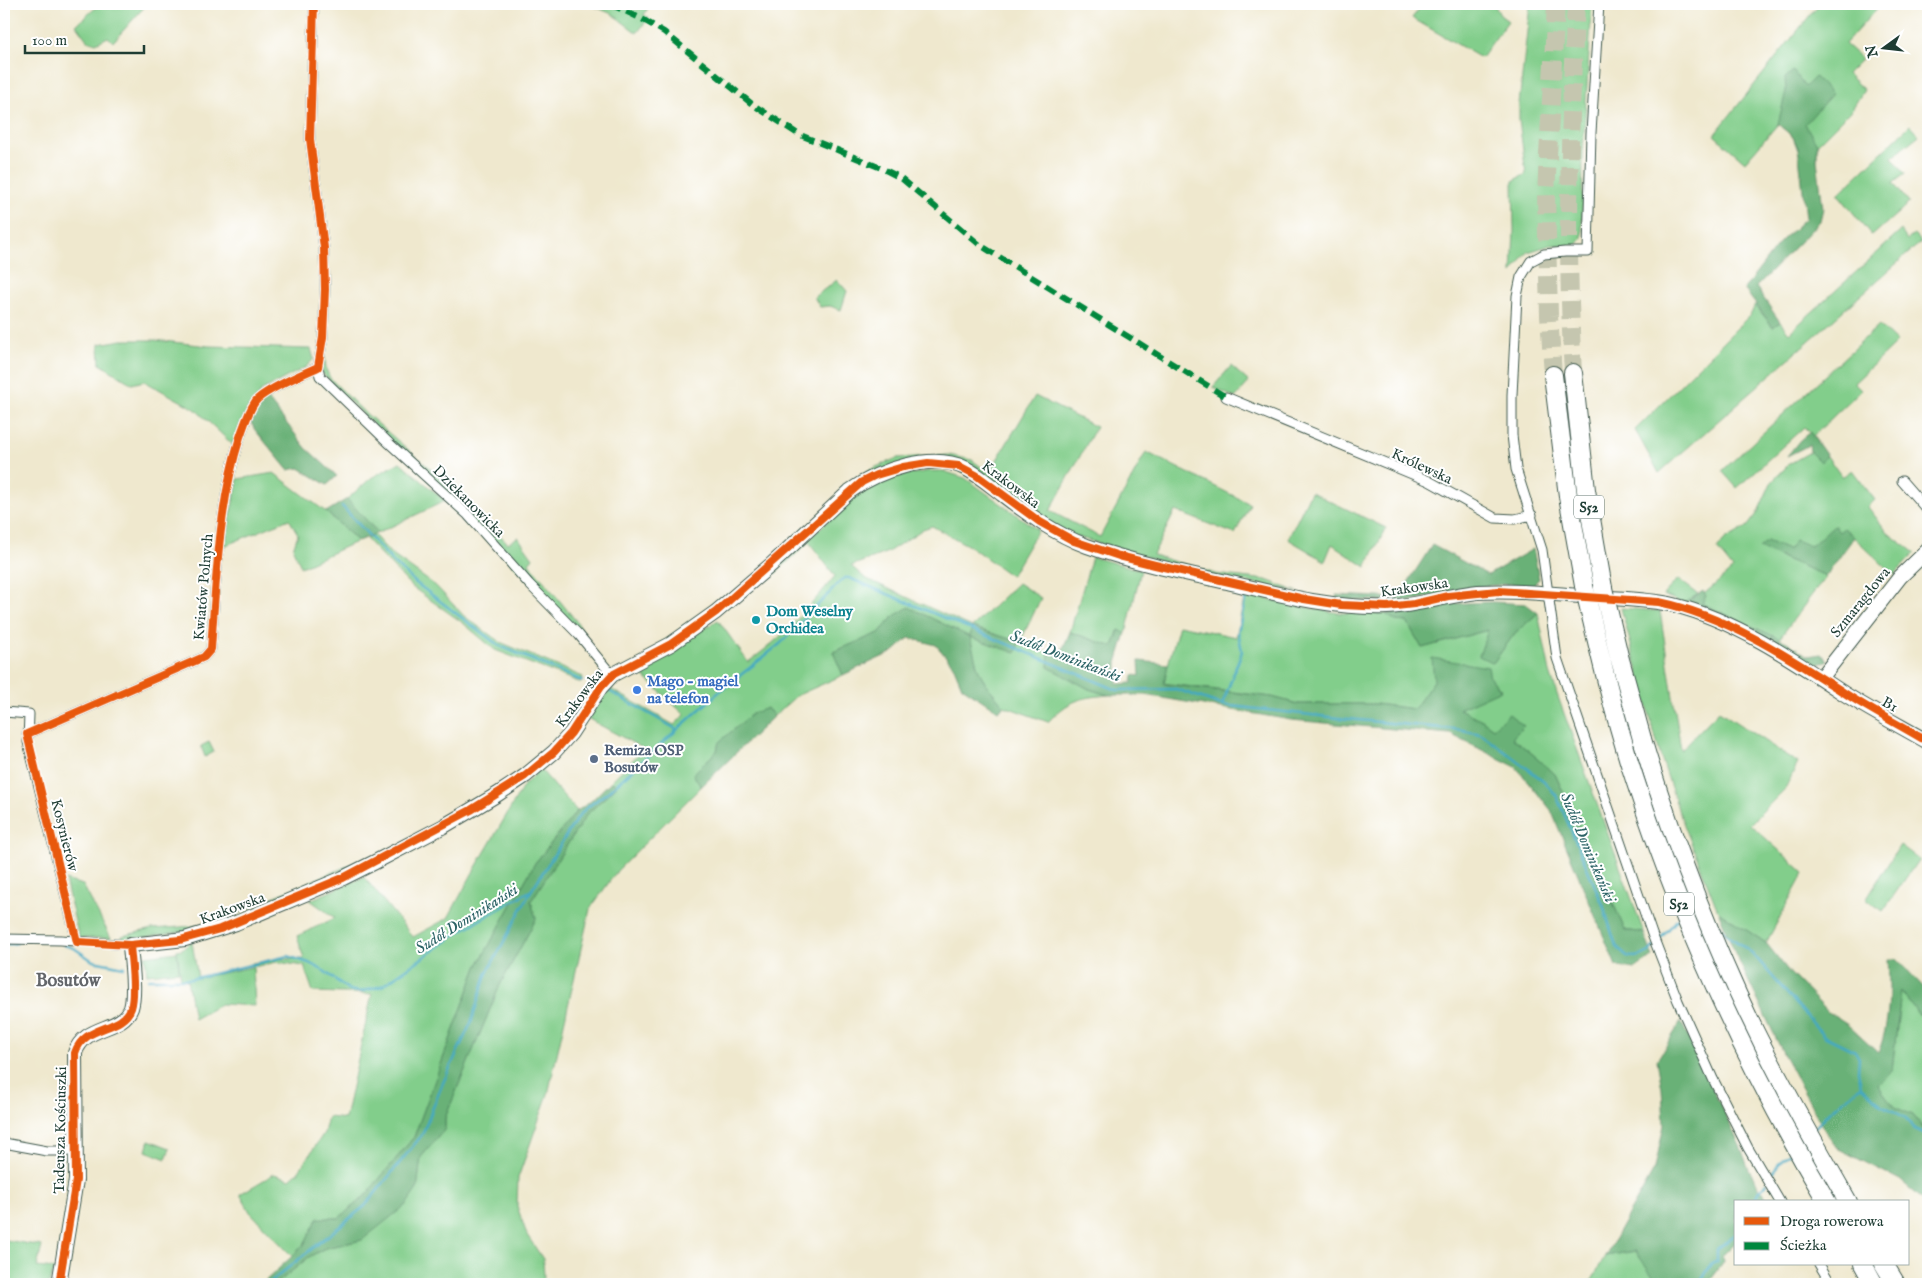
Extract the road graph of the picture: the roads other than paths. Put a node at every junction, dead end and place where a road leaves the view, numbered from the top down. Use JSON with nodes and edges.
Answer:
{"nodes":[{"id":1,"x":314,"y":4,"type":"edge"},
{"id":2,"x":1598,"y":4,"type":"edge"},
{"id":3,"x":318,"y":367,"type":"junction"},
{"id":4,"x":1573,"y":373,"type":"tunnel mouth"},
{"id":5,"x":1553,"y":375,"type":"tunnel mouth"},
{"id":6,"x":1226,"y":397,"type":"dead end"},
{"id":7,"x":1902,"y":481,"type":"dead end"},
{"id":8,"x":1928,"y":511,"type":"edge"},
{"id":9,"x":1532,"y":515,"type":"junction"},
{"id":10,"x":1928,"y":550,"type":"edge"},
{"id":11,"x":1549,"y":594,"type":"junction"},
{"id":12,"x":612,"y":675,"type":"junction"},
{"id":13,"x":1822,"y":677,"type":"junction"},
{"id":14,"x":4,"y":712,"type":"edge"},
{"id":15,"x":27,"y":734,"type":"junction"},
{"id":16,"x":1928,"y":742,"type":"edge"},
{"id":17,"x":4,"y":939,"type":"edge"},
{"id":18,"x":77,"y":942,"type":"junction"},
{"id":19,"x":130,"y":945,"type":"junction"},
{"id":20,"x":4,"y":1143,"type":"edge"},
{"id":21,"x":77,"y":1150,"type":"junction"},
{"id":22,"x":1779,"y":1200,"type":"edge"},
{"id":23,"x":1826,"y":1200,"type":"edge"},
{"id":24,"x":1847,"y":1200,"type":"edge"},
{"id":25,"x":1820,"y":1266,"type":"edge"},
{"id":26,"x":1864,"y":1266,"type":"edge"},
{"id":27,"x":1885,"y":1266,"type":"edge"},
{"id":28,"x":59,"y":1284,"type":"edge"},
{"id":29,"x":1831,"y":1284,"type":"edge"},
{"id":30,"x":1874,"y":1284,"type":"edge"},
{"id":31,"x":1896,"y":1284,"type":"edge"}],
"edges":[{"from":1,"to":3,"type":"street"},
{"from":2,"to":9,"type":"street"},
{"from":3,"to":12,"type":"street","name":"Dziekanowicka"},
{"from":3,"to":15,"type":"street","name":"Kwiatów Polnych"},
{"from":4,"to":24,"type":"highway","number":"S52","bridge":true},
{"from":5,"to":23,"type":"highway","number":"S52","bridge":true},
{"from":6,"to":9,"type":"street","name":"Królewska"},
{"from":7,"to":8,"type":"street"},
{"from":9,"to":11,"type":"street"},
{"from":10,"to":13,"type":"street","name":"Szmaragdowa"},
{"from":11,"to":12,"type":"street","name":"Krakowska"},
{"from":11,"to":13,"type":"street","name":"Krakowska"},
{"from":11,"to":22,"type":"street"},
{"from":12,"to":19,"type":"street","name":"Krakowska"},
{"from":13,"to":16,"type":"street","name":"B1"},
{"from":14,"to":15,"type":"street","name":"Kosynierów"},
{"from":15,"to":18,"type":"street","name":"Kosynierów"},
{"from":17,"to":18,"type":"street"},
{"from":18,"to":19,"type":"street"},
{"from":19,"to":21,"type":"street","name":"Tadeusza Kościuszki"},
{"from":20,"to":21,"type":"street"},
{"from":21,"to":28,"type":"street","name":"Tadeusza Kościuszki"},
{"from":25,"to":29,"type":"street"},
{"from":26,"to":30,"type":"highway"},
{"from":27,"to":31,"type":"highway"}]}
